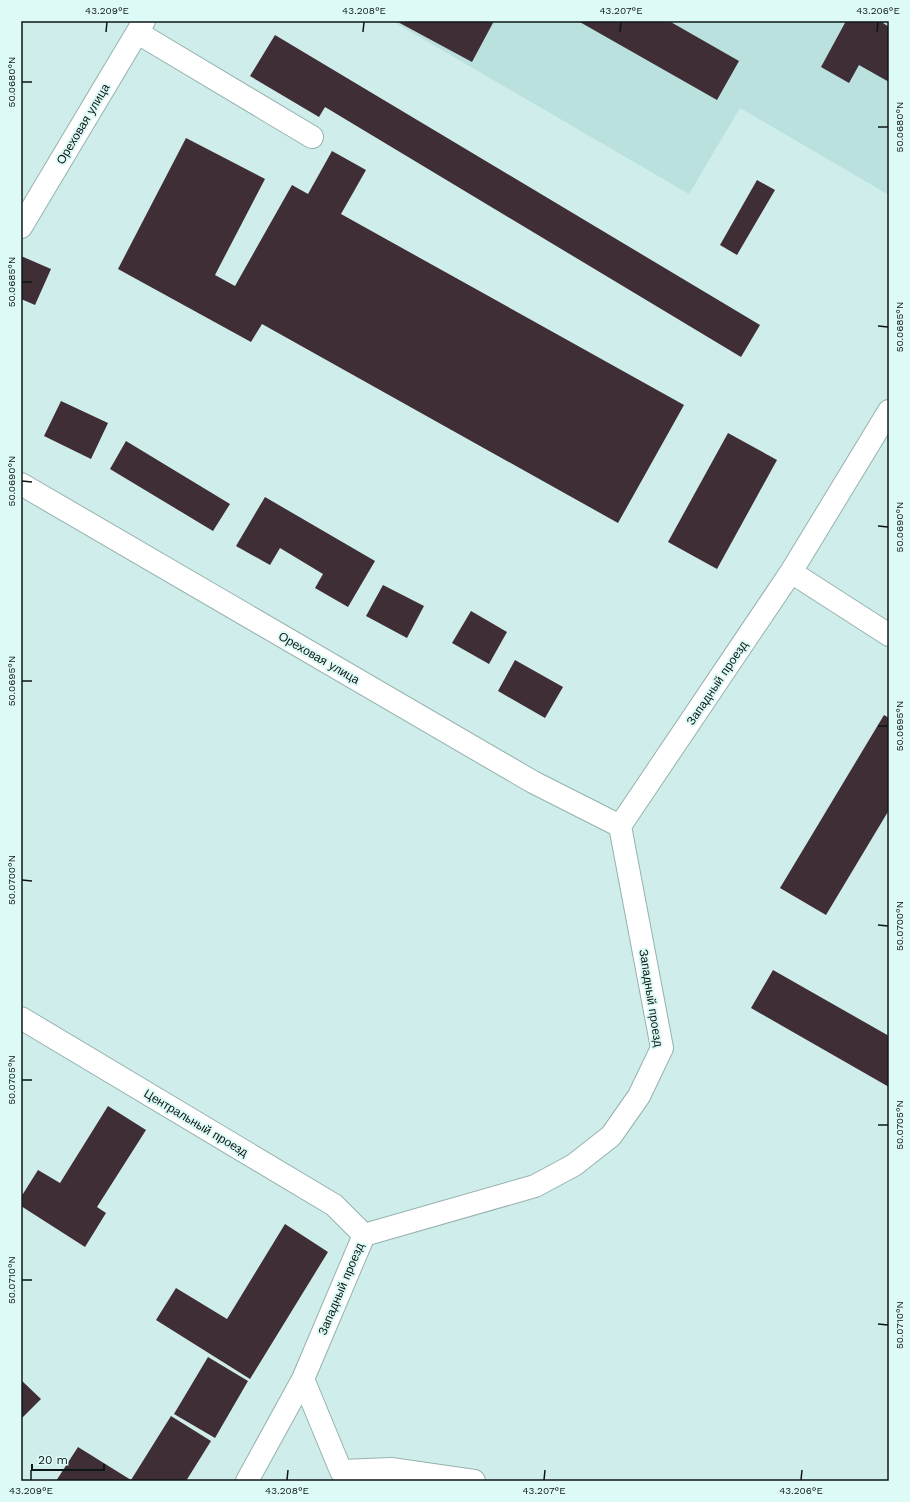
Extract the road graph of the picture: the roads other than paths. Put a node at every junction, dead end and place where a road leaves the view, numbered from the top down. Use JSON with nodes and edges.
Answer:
{"nodes":[{"id":1,"x":141,"y":27,"type":"edge"},
{"id":2,"x":312,"y":137,"type":"dead end"},
{"id":3,"x":21,"y":227,"type":"edge"},
{"id":4,"x":889,"y":411,"type":"edge"},
{"id":5,"x":21,"y":484,"type":"edge"},
{"id":6,"x":791,"y":572,"type":"junction"},
{"id":7,"x":889,"y":635,"type":"edge"},
{"id":8,"x":620,"y":826,"type":"junction"},
{"id":9,"x":21,"y":1018,"type":"edge"},
{"id":10,"x":364,"y":1235,"type":"junction"},
{"id":11,"x":303,"y":1378,"type":"junction"},
{"id":12,"x":344,"y":1476,"type":"edge"},
{"id":13,"x":247,"y":1481,"type":"edge"},
{"id":14,"x":474,"y":1481,"type":"edge"}],
"edges":[{"from":1,"to":2,"type":"street"},
{"from":1,"to":3,"type":"street","name":"Ореховая улица"},
{"from":4,"to":6,"type":"street","name":"Западный проезд"},
{"from":5,"to":8,"type":"street","name":"Ореховая улица"},
{"from":6,"to":7,"type":"street"},
{"from":6,"to":8,"type":"street","name":"Западный проезд"},
{"from":8,"to":10,"type":"street","name":"Западный проезд"},
{"from":9,"to":10,"type":"street","name":"Центральный проезд"},
{"from":10,"to":11,"type":"street","name":"Западный проезд"},
{"from":11,"to":12,"type":"street"},
{"from":11,"to":13,"type":"street","name":"Западный проезд"},
{"from":12,"to":14,"type":"street"}]}
